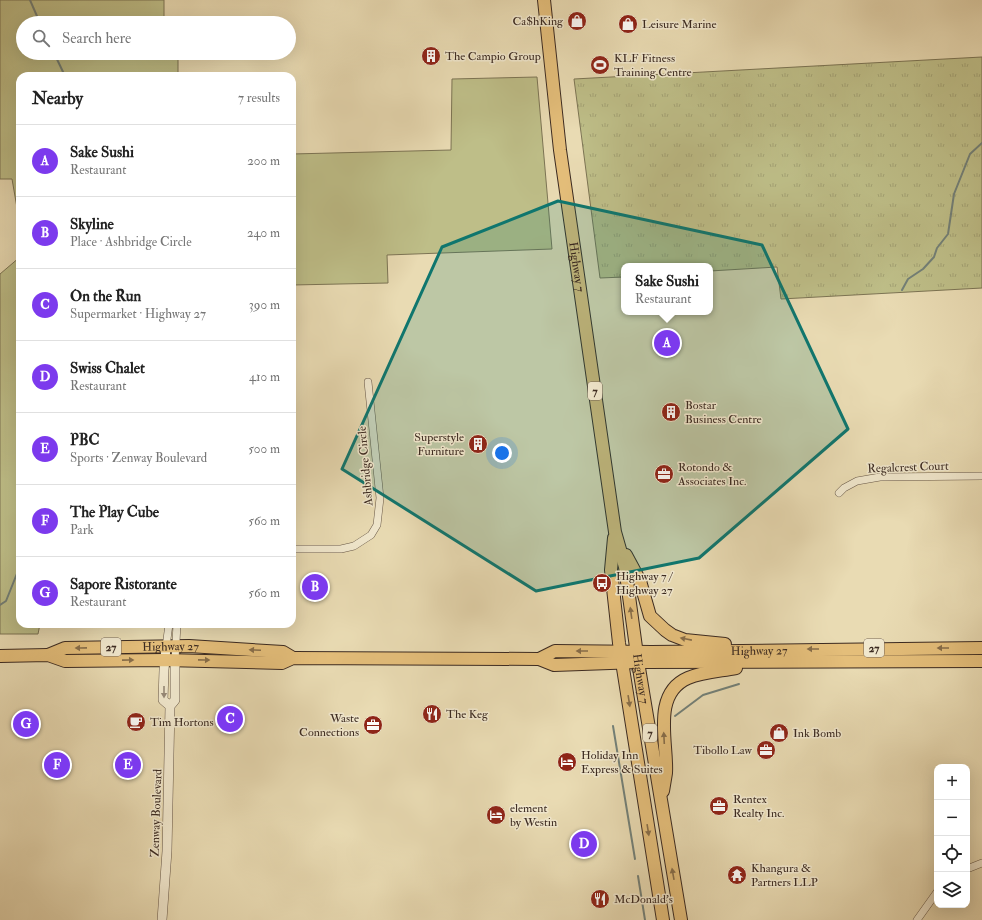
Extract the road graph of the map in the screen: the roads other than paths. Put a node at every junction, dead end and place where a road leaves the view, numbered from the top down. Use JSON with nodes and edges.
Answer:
{"nodes":[{"id":1,"x":544,"y":0,"type":"edge"},
{"id":2,"x":368,"y":382,"type":"dead end"},
{"id":3,"x":982,"y":476,"type":"edge"},
{"id":4,"x":839,"y":493,"type":"dead end"},
{"id":5,"x":615,"y":532,"type":"junction"},
{"id":6,"x":296,"y":549,"type":"edge"},
{"id":7,"x":169,"y":628,"type":"edge"},
{"id":8,"x":176,"y":628,"type":"edge"},
{"id":9,"x":171,"y":647,"type":"junction"},
{"id":10,"x":982,"y":648,"type":"edge"},
{"id":11,"x":766,"y":649,"type":"junction"},
{"id":12,"x":48,"y":655,"type":"junction"},
{"id":13,"x":0,"y":656,"type":"edge"},
{"id":14,"x":622,"y":657,"type":"junction"},
{"id":15,"x":637,"y":657,"type":"junction"},
{"id":16,"x":293,"y":658,"type":"junction"},
{"id":17,"x":170,"y":660,"type":"junction"},
{"id":18,"x":982,"y":661,"type":"edge"},
{"id":19,"x":767,"y":662,"type":"junction"},
{"id":20,"x":661,"y":804,"type":"junction"},
{"id":21,"x":982,"y":863,"type":"edge"},
{"id":22,"x":970,"y":869,"type":"edge"},
{"id":23,"x":934,"y":896,"type":"edge"},
{"id":24,"x":162,"y":920,"type":"edge"},
{"id":25,"x":663,"y":920,"type":"edge"},
{"id":26,"x":681,"y":920,"type":"edge"},
{"id":27,"x":917,"y":920,"type":"edge"}],
"edges":[{"from":1,"to":5,"type":"main road","name":"Highway 7","number":"7"},
{"from":2,"to":6,"type":"street","name":"Ashbridge Circle"},
{"from":3,"to":4,"type":"street","name":"Regalcrest Court"},
{"from":11,"to":5,"type":"main road","one_way":true},
{"from":5,"to":14,"type":"main road","name":"Highway 7","number":"7"},
{"from":15,"to":5,"type":"main road","name":"Highway 7","number":"7","one_way":true},
{"from":7,"to":9,"type":"street"},
{"from":8,"to":9,"type":"street"},
{"from":9,"to":12,"type":"main road","name":"Highway 27","number":"27","one_way":true},
{"from":16,"to":9,"type":"main road","name":"Highway 27","number":"27","one_way":true},
{"from":9,"to":17,"type":"street","name":"Zenway Boulevard"},
{"from":10,"to":11,"type":"main road","name":"Highway 27","number":"27","one_way":true},
{"from":11,"to":15,"type":"main road","name":"Highway 27","number":"27"},
{"from":12,"to":13,"type":"main road","name":"Highway 27","number":"27"},
{"from":12,"to":17,"type":"main road","name":"Highway 27","number":"27","one_way":true},
{"from":14,"to":15,"type":"main road","name":"Highway 27","number":"27"},
{"from":14,"to":16,"type":"main road","name":"Highway 27","number":"27"},
{"from":14,"to":25,"type":"main road","name":"Highway 7","number":"7","one_way":true},
{"from":15,"to":19,"type":"main road","name":"Highway 27","number":"27"},
{"from":15,"to":20,"type":"main road","name":"Highway 7","number":"7"},
{"from":17,"to":16,"type":"main road","name":"Highway 27","number":"27","one_way":true},
{"from":17,"to":24,"type":"street","name":"Zenway Boulevard"},
{"from":18,"to":19,"type":"main road","name":"Highway 27","number":"27"},
{"from":20,"to":19,"type":"main road","one_way":true},
{"from":26,"to":20,"type":"main road","name":"Highway 7","number":"7","one_way":true},
{"from":21,"to":22,"type":"street"},
{"from":23,"to":27,"type":"street"}]}
